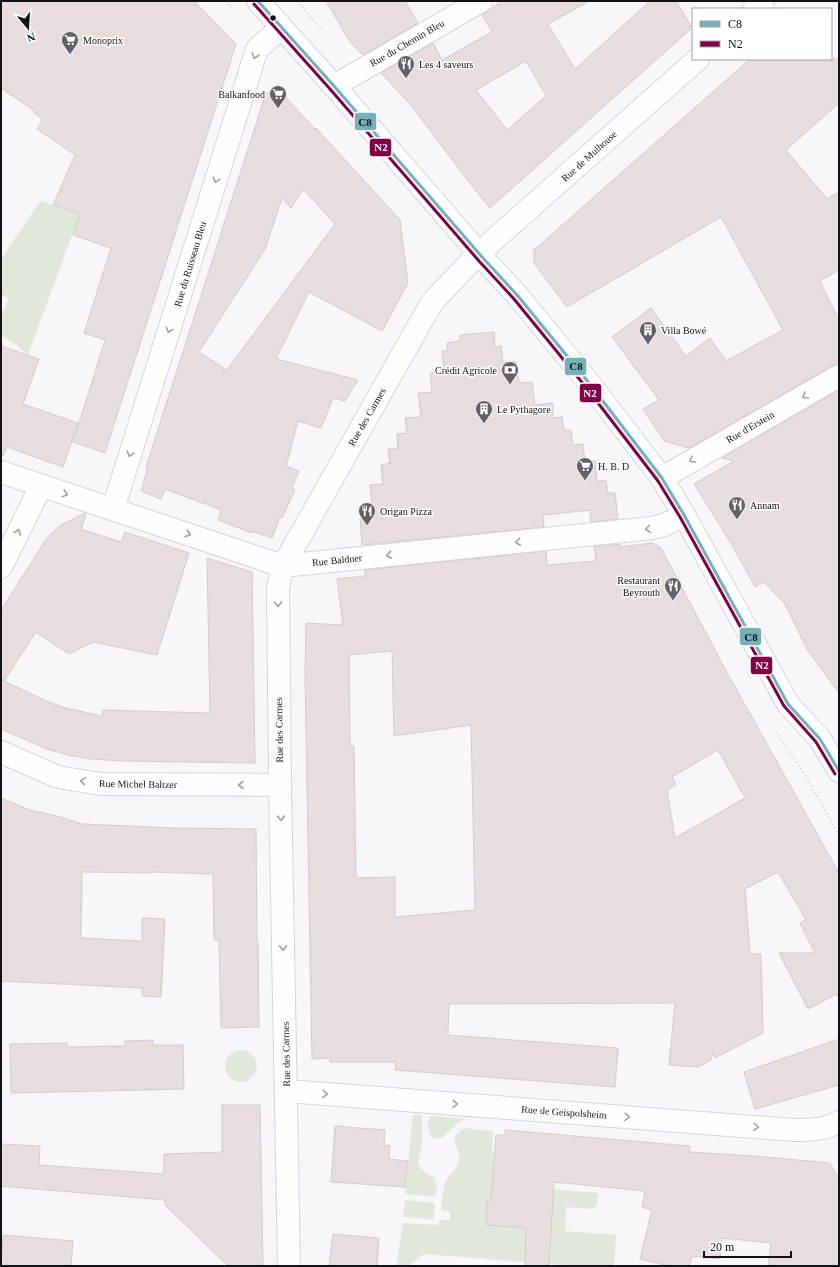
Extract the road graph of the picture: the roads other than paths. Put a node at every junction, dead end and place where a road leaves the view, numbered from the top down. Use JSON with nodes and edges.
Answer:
{"nodes":[{"id":1,"x":258,"y":1,"type":"edge"},
{"id":2,"x":481,"y":1,"type":"edge"},
{"id":3,"x":763,"y":1,"type":"edge"},
{"id":4,"x":755,"y":8,"type":"edge"},
{"id":5,"x":281,"y":28,"type":"junction"},
{"id":6,"x":697,"y":60,"type":"edge"},
{"id":7,"x":334,"y":86,"type":"junction"},
{"id":8,"x":479,"y":253,"type":"junction"},
{"id":9,"x":839,"y":376,"type":"edge"},
{"id":10,"x":1,"y":472,"type":"edge"},
{"id":11,"x":662,"y":478,"type":"junction"},
{"id":12,"x":40,"y":486,"type":"junction"},
{"id":13,"x":113,"y":509,"type":"junction"},
{"id":14,"x":684,"y":515,"type":"junction"},
{"id":15,"x":282,"y":566,"type":"junction"},
{"id":16,"x":1,"y":567,"type":"edge"},
{"id":17,"x":1,"y":752,"type":"edge"},
{"id":18,"x":839,"y":771,"type":"edge"},
{"id":19,"x":280,"y":785,"type":"junction"},
{"id":20,"x":287,"y":1091,"type":"junction"},
{"id":21,"x":839,"y":1122,"type":"edge"},
{"id":22,"x":289,"y":1266,"type":"edge"}],
"edges":[{"from":1,"to":5,"type":"street"},
{"from":2,"to":7,"type":"street","name":"Rue du Chemin Bleu"},
{"from":3,"to":4,"type":"street"},
{"from":5,"to":7,"type":"street"},
{"from":5,"to":13,"type":"street","name":"Rue du Ruisseau Bleu","one_way":true},
{"from":6,"to":8,"type":"street","name":"Rue de Mulhouse"},
{"from":7,"to":8,"type":"street"},
{"from":8,"to":11,"type":"street"},
{"from":8,"to":15,"type":"street","name":"Rue des Carmes"},
{"from":9,"to":11,"type":"street","name":"Rue d'Erstein","one_way":true},
{"from":10,"to":12,"type":"street","name":"Rue Baldner"},
{"from":11,"to":14,"type":"street"},
{"from":12,"to":13,"type":"street","name":"Rue Baldner","one_way":true},
{"from":16,"to":12,"type":"street","one_way":true},
{"from":13,"to":15,"type":"street","name":"Rue Baldner","one_way":true},
{"from":14,"to":15,"type":"street","name":"Rue Baldner","one_way":true},
{"from":14,"to":18,"type":"street"},
{"from":15,"to":19,"type":"street","name":"Rue des Carmes","one_way":true},
{"from":19,"to":17,"type":"street","name":"Rue Michel Baltzer","one_way":true},
{"from":19,"to":20,"type":"street","name":"Rue des Carmes","one_way":true},
{"from":20,"to":21,"type":"street","name":"Rue de Geispolsheim","one_way":true},
{"from":20,"to":22,"type":"street","name":"Rue des Carmes"}]}
